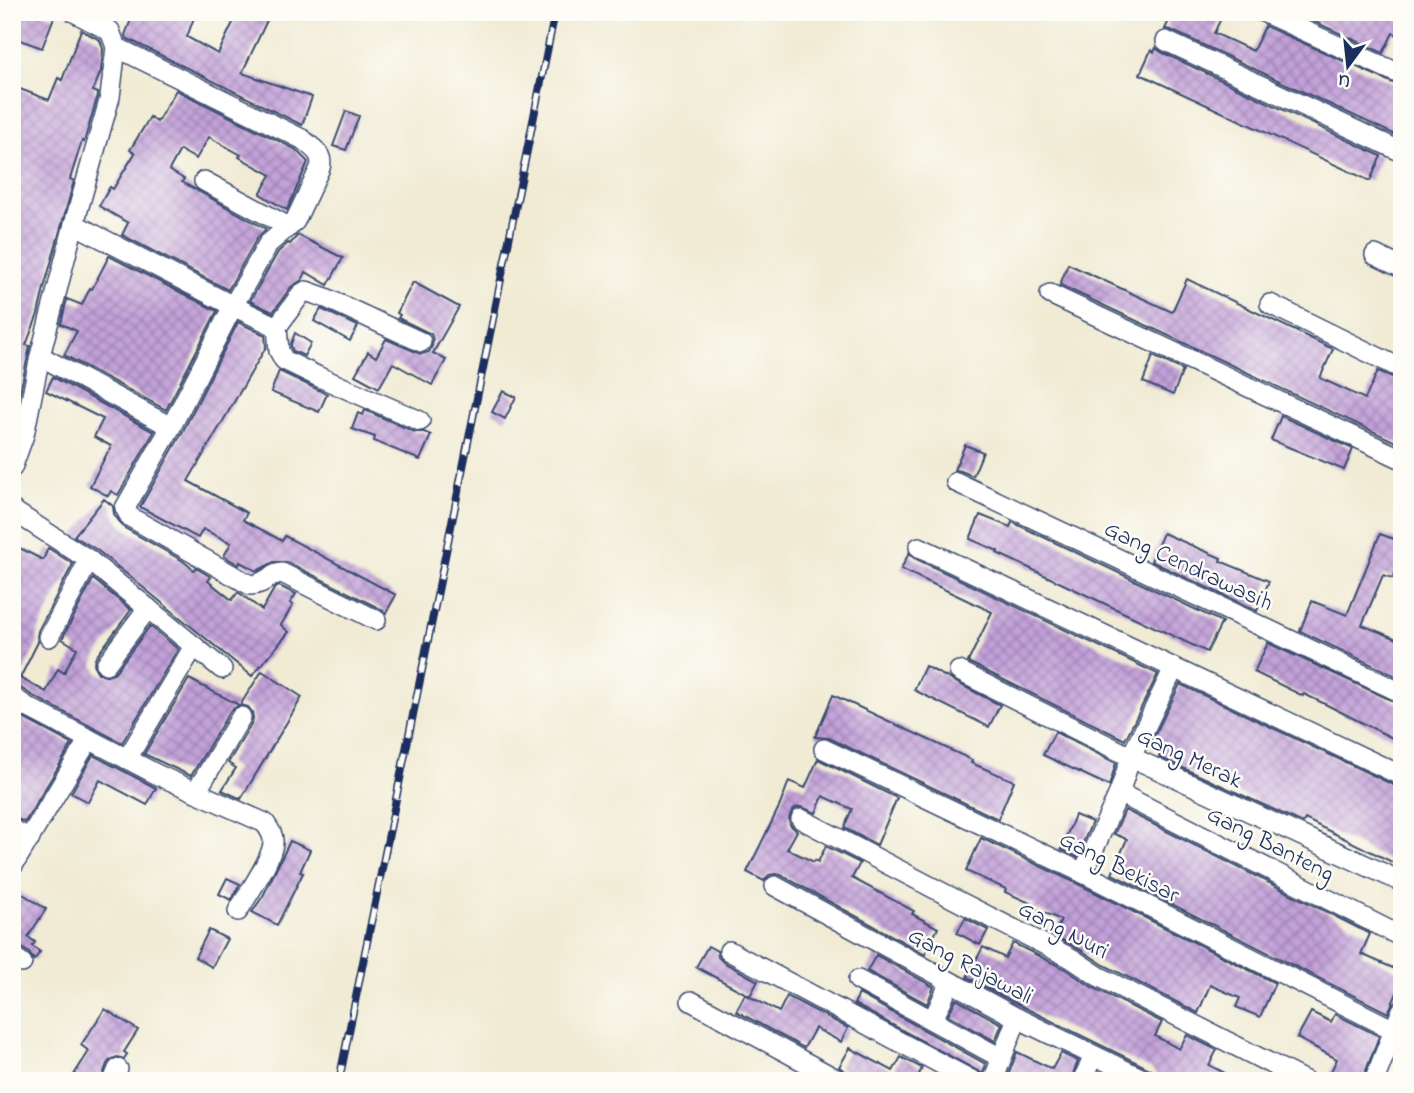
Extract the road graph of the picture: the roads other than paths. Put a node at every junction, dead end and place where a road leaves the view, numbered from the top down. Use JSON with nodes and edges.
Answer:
{"nodes":[{"id":1,"x":74,"y":12,"type":"edge"},
{"id":2,"x":1263,"y":12,"type":"edge"},
{"id":3,"x":113,"y":30,"type":"edge"},
{"id":4,"x":1166,"y":41,"type":"dead end"},
{"id":5,"x":1402,"y":75,"type":"edge"},
{"id":6,"x":1402,"y":152,"type":"edge"},
{"id":7,"x":204,"y":181,"type":"dead end"},
{"id":8,"x":74,"y":224,"type":"junction"},
{"id":9,"x":289,"y":227,"type":"junction"},
{"id":10,"x":1375,"y":255,"type":"dead end"},
{"id":11,"x":1402,"y":268,"type":"edge"},
{"id":12,"x":1050,"y":294,"type":"dead end"},
{"id":13,"x":1270,"y":304,"type":"dead end"},
{"id":14,"x":233,"y":306,"type":"junction"},
{"id":15,"x":277,"y":327,"type":"junction"},
{"id":16,"x":421,"y":341,"type":"dead end"},
{"id":17,"x":40,"y":356,"type":"junction"},
{"id":18,"x":1402,"y":369,"type":"edge"},
{"id":19,"x":420,"y":421,"type":"dead end"},
{"id":20,"x":172,"y":428,"type":"junction"},
{"id":21,"x":1402,"y":459,"type":"edge"},
{"id":22,"x":12,"y":468,"type":"edge"},
{"id":23,"x":956,"y":482,"type":"dead end"},
{"id":24,"x":12,"y":510,"type":"edge"},
{"id":25,"x":919,"y":547,"type":"dead end"},
{"id":26,"x":89,"y":559,"type":"junction"},
{"id":27,"x":148,"y":608,"type":"junction"},
{"id":28,"x":376,"y":620,"type":"dead end"},
{"id":29,"x":49,"y":637,"type":"dead end"},
{"id":30,"x":194,"y":646,"type":"junction"},
{"id":31,"x":106,"y":663,"type":"dead end"},
{"id":32,"x":1174,"y":668,"type":"junction"},
{"id":33,"x":222,"y":669,"type":"dead end"},
{"id":34,"x":960,"y":671,"type":"dead end"},
{"id":35,"x":1402,"y":693,"type":"edge"},
{"id":36,"x":12,"y":697,"type":"edge"},
{"id":37,"x":241,"y":717,"type":"dead end"},
{"id":38,"x":89,"y":739,"type":"junction"},
{"id":39,"x":824,"y":748,"type":"dead end"},
{"id":40,"x":1131,"y":757,"type":"junction"},
{"id":41,"x":127,"y":759,"type":"junction"},
{"id":42,"x":1402,"y":776,"type":"edge"},
{"id":43,"x":196,"y":792,"type":"junction"},
{"id":44,"x":1119,"y":793,"type":"junction"},
{"id":45,"x":801,"y":819,"type":"dead end"},
{"id":46,"x":12,"y":829,"type":"edge"},
{"id":47,"x":30,"y":839,"type":"junction"},
{"id":48,"x":12,"y":867,"type":"edge"},
{"id":49,"x":1083,"y":873,"type":"junction"},
{"id":50,"x":1402,"y":881,"type":"edge"},
{"id":51,"x":775,"y":886,"type":"dead end"},
{"id":52,"x":237,"y":911,"type":"dead end"},
{"id":53,"x":1402,"y":937,"type":"edge"},
{"id":54,"x":729,"y":951,"type":"dead end"},
{"id":55,"x":858,"y":980,"type":"dead end"},
{"id":56,"x":950,"y":982,"type":"junction"},
{"id":57,"x":691,"y":1001,"type":"dead end"},
{"id":58,"x":1402,"y":1010,"type":"edge"},
{"id":59,"x":1017,"y":1018,"type":"junction"},
{"id":60,"x":933,"y":1020,"type":"junction"},
{"id":61,"x":1394,"y":1030,"type":"junction"},
{"id":62,"x":1094,"y":1056,"type":"junction"},
{"id":63,"x":1001,"y":1058,"type":"junction"},
{"id":64,"x":839,"y":1081,"type":"edge"},
{"id":65,"x":973,"y":1081,"type":"edge"},
{"id":66,"x":993,"y":1081,"type":"edge"},
{"id":67,"x":1082,"y":1081,"type":"edge"},
{"id":68,"x":1147,"y":1081,"type":"edge"},
{"id":69,"x":1305,"y":1081,"type":"edge"},
{"id":70,"x":1374,"y":1081,"type":"edge"}],
"edges":[{"from":1,"to":3,"type":"street"},
{"from":2,"to":5,"type":"street"},
{"from":3,"to":8,"type":"street"},
{"from":3,"to":9,"type":"street"},
{"from":4,"to":6,"type":"street"},
{"from":7,"to":9,"type":"street"},
{"from":8,"to":14,"type":"street"},
{"from":8,"to":17,"type":"street"},
{"from":9,"to":14,"type":"street"},
{"from":10,"to":11,"type":"street"},
{"from":12,"to":21,"type":"street"},
{"from":13,"to":18,"type":"street"},
{"from":14,"to":15,"type":"street"},
{"from":14,"to":20,"type":"street"},
{"from":15,"to":16,"type":"street"},
{"from":15,"to":19,"type":"street"},
{"from":17,"to":20,"type":"street"},
{"from":17,"to":22,"type":"street"},
{"from":20,"to":28,"type":"street"},
{"from":23,"to":35,"type":"street","name":"Gang Cendrawasih"},
{"from":24,"to":26,"type":"street"},
{"from":25,"to":32,"type":"street"},
{"from":26,"to":27,"type":"street"},
{"from":26,"to":29,"type":"street"},
{"from":27,"to":30,"type":"street"},
{"from":27,"to":31,"type":"street"},
{"from":30,"to":33,"type":"street"},
{"from":30,"to":41,"type":"street"},
{"from":32,"to":40,"type":"street"},
{"from":32,"to":42,"type":"street"},
{"from":34,"to":40,"type":"street","name":"Gang Merak"},
{"from":36,"to":38,"type":"street"},
{"from":37,"to":43,"type":"street"},
{"from":38,"to":41,"type":"street"},
{"from":38,"to":47,"type":"street"},
{"from":39,"to":49,"type":"street","name":"Gang Bekisar"},
{"from":40,"to":44,"type":"street"},
{"from":40,"to":50,"type":"street","name":"Gang Merak"},
{"from":41,"to":43,"type":"street"},
{"from":43,"to":52,"type":"street"},
{"from":44,"to":49,"type":"street"},
{"from":44,"to":53,"type":"street","name":"Gang Banteng"},
{"from":45,"to":69,"type":"street","name":"Gang Nuri"},
{"from":46,"to":47,"type":"street"},
{"from":47,"to":48,"type":"street"},
{"from":49,"to":61,"type":"street","name":"Gang Bekisar"},
{"from":51,"to":56,"type":"street","name":"Gang Rajawali"},
{"from":54,"to":65,"type":"street"},
{"from":55,"to":60,"type":"street"},
{"from":56,"to":59,"type":"street","name":"Gang Rajawali"},
{"from":56,"to":60,"type":"street"},
{"from":57,"to":64,"type":"street"},
{"from":58,"to":61,"type":"street"},
{"from":59,"to":62,"type":"street","name":"Gang Rajawali"},
{"from":59,"to":63,"type":"street"},
{"from":60,"to":63,"type":"street"},
{"from":61,"to":70,"type":"street"},
{"from":62,"to":67,"type":"street"},
{"from":62,"to":68,"type":"street","name":"Gang Rajawali"},
{"from":63,"to":66,"type":"street"}]}
